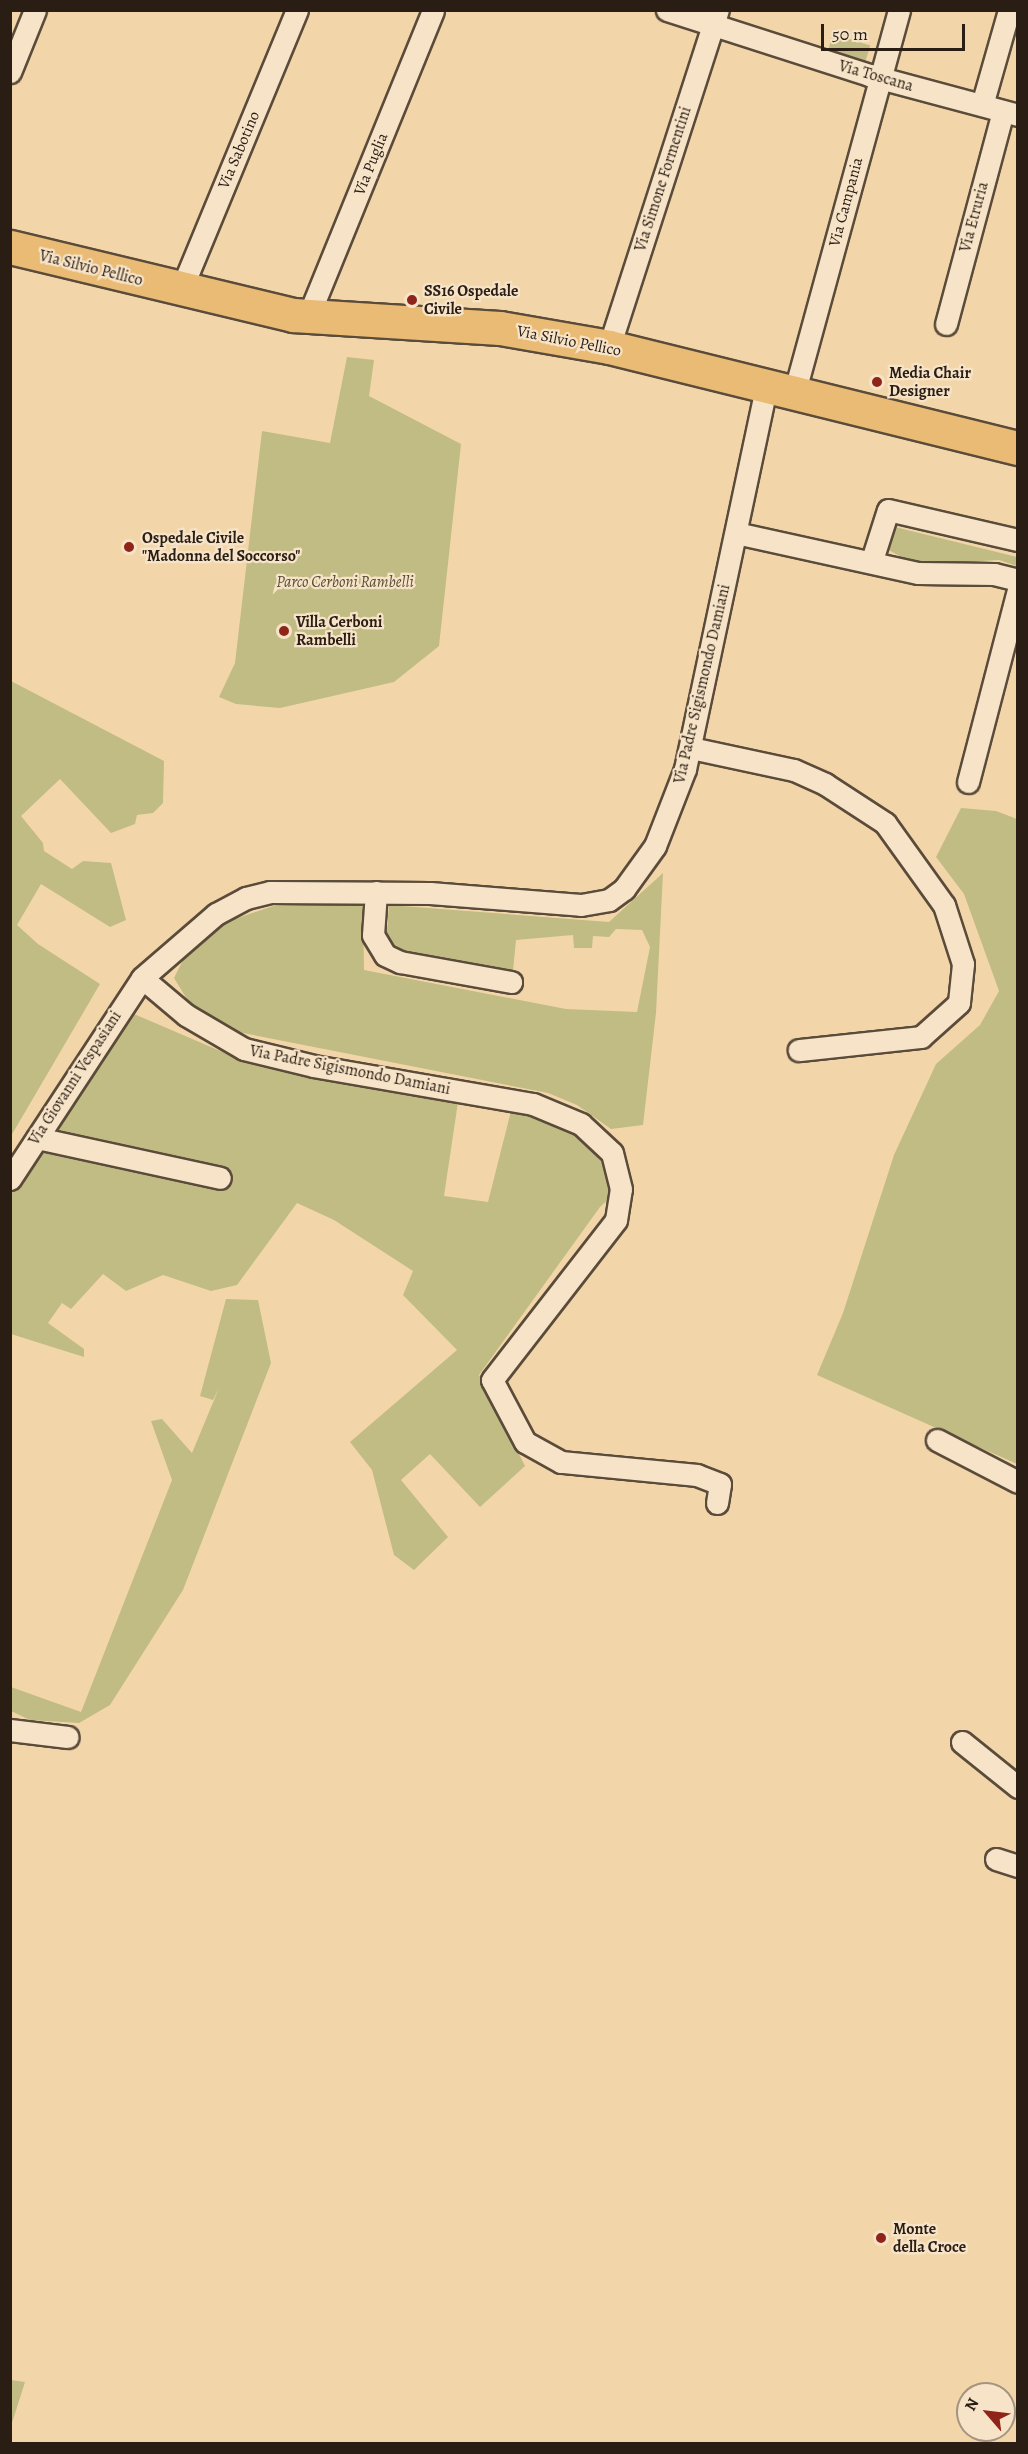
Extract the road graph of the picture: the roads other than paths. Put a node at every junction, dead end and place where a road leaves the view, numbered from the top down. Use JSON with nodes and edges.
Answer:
{"nodes":[{"id":1,"x":35,"y":10,"type":"edge"},
{"id":2,"x":297,"y":10,"type":"edge"},
{"id":3,"x":433,"y":10,"type":"edge"},
{"id":4,"x":667,"y":10,"type":"edge"},
{"id":5,"x":898,"y":10,"type":"edge"},
{"id":6,"x":1009,"y":10,"type":"edge"},
{"id":7,"x":715,"y":19,"type":"edge"},
{"id":8,"x":10,"y":72,"type":"edge"},
{"id":9,"x":880,"y":78,"type":"junction"},
{"id":10,"x":982,"y":105,"type":"junction"},
{"id":11,"x":1010,"y":113,"type":"edge"},
{"id":12,"x":10,"y":247,"type":"edge"},
{"id":13,"x":181,"y":290,"type":"junction"},
{"id":14,"x":308,"y":317,"type":"junction"},
{"id":15,"x":946,"y":324,"type":"dead end"},
{"id":16,"x":609,"y":347,"type":"junction"},
{"id":17,"x":780,"y":391,"type":"junction"},
{"id":18,"x":1017,"y":448,"type":"edge"},
{"id":19,"x":736,"y":533,"type":"junction"},
{"id":20,"x":1017,"y":540,"type":"edge"},
{"id":21,"x":873,"y":560,"type":"junction"},
{"id":22,"x":1017,"y":580,"type":"edge"},
{"id":23,"x":1017,"y":590,"type":"edge"},
{"id":24,"x":691,"y":748,"type":"junction"},
{"id":25,"x":969,"y":782,"type":"dead end"},
{"id":26,"x":376,"y":892,"type":"junction"},
{"id":27,"x":142,"y":978,"type":"junction"},
{"id":28,"x":511,"y":982,"type":"dead end"},
{"id":29,"x":799,"y":1050,"type":"dead end"},
{"id":30,"x":37,"y":1138,"type":"junction"},
{"id":31,"x":13,"y":1171,"type":"edge"},
{"id":32,"x":220,"y":1178,"type":"dead end"},
{"id":33,"x":937,"y":1440,"type":"dead end"},
{"id":34,"x":1017,"y":1482,"type":"edge"},
{"id":35,"x":717,"y":1503,"type":"dead end"},
{"id":36,"x":10,"y":1730,"type":"edge"},
{"id":37,"x":68,"y":1737,"type":"dead end"},
{"id":38,"x":962,"y":1742,"type":"dead end"},
{"id":39,"x":1017,"y":1786,"type":"edge"},
{"id":40,"x":996,"y":1859,"type":"dead end"},
{"id":41,"x":1017,"y":1866,"type":"edge"}],
"edges":[{"from":1,"to":8,"type":"street"},
{"from":2,"to":13,"type":"street","name":"Via Sabotino"},
{"from":3,"to":14,"type":"street","name":"Via Puglia"},
{"from":4,"to":7,"type":"street","name":"Via Toscana"},
{"from":5,"to":9,"type":"street","name":"Via Campania"},
{"from":6,"to":10,"type":"street"},
{"from":7,"to":9,"type":"street","name":"Via Toscana"},
{"from":7,"to":16,"type":"street","name":"Via Simone Formentini"},
{"from":9,"to":10,"type":"street","name":"Via Toscana"},
{"from":9,"to":17,"type":"street","name":"Via Campania"},
{"from":10,"to":11,"type":"street","name":"Via Toscana"},
{"from":11,"to":15,"type":"street","name":"Via Etruria"},
{"from":12,"to":13,"type":"main road","name":"Via Silvio Pellico"},
{"from":13,"to":14,"type":"main road","name":"Via Silvio Pellico"},
{"from":14,"to":16,"type":"main road","name":"Via Silvio Pellico"},
{"from":16,"to":17,"type":"main road","name":"Via Silvio Pellico"},
{"from":17,"to":18,"type":"main road","name":"Via Silvio Pellico"},
{"from":17,"to":19,"type":"street","name":"Via Padre Sigismondo Damiani"},
{"from":19,"to":21,"type":"street"},
{"from":19,"to":24,"type":"street","name":"Via Padre Sigismondo Damiani"},
{"from":20,"to":21,"type":"street"},
{"from":21,"to":22,"type":"street"},
{"from":23,"to":25,"type":"street"},
{"from":24,"to":26,"type":"street","name":"Via Padre Sigismondo Damiani"},
{"from":24,"to":29,"type":"street"},
{"from":26,"to":27,"type":"street","name":"Via Padre Sigismondo Damiani"},
{"from":26,"to":28,"type":"street"},
{"from":27,"to":30,"type":"street","name":"Via Giovanni Vespasiani"},
{"from":27,"to":35,"type":"street","name":"Via Padre Sigismondo Damiani"},
{"from":30,"to":31,"type":"street","name":"Via Giovanni Vespasiani"},
{"from":30,"to":32,"type":"street"},
{"from":33,"to":34,"type":"street"},
{"from":36,"to":37,"type":"street"},
{"from":38,"to":39,"type":"street"},
{"from":40,"to":41,"type":"street"}]}
